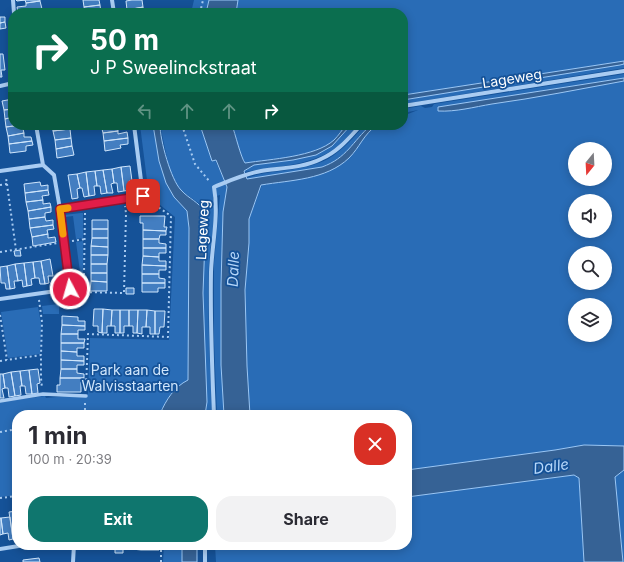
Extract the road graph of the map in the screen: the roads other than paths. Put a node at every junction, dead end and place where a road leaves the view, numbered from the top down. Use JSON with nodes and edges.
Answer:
{"nodes":[{"id":1,"x":624,"y":71,"type":"edge"},
{"id":2,"x":408,"y":105,"type":"edge"},
{"id":3,"x":37,"y":130,"type":"edge"},
{"id":4,"x":135,"y":130,"type":"edge"},
{"id":5,"x":356,"y":130,"type":"edge"},
{"id":6,"x":43,"y":165,"type":"junction"},
{"id":7,"x":2,"y":171,"type":"edge"},
{"id":8,"x":60,"y":209,"type":"junction"},
{"id":9,"x":0,"y":298,"type":"edge"},
{"id":10,"x":86,"y":396,"type":"road end"},
{"id":11,"x":0,"y":401,"type":"edge"},
{"id":12,"x":214,"y":410,"type":"edge"},
{"id":13,"x":12,"y":547,"type":"edge"},
{"id":14,"x":0,"y":549,"type":"edge"},
{"id":15,"x":74,"y":550,"type":"edge"},
{"id":16,"x":205,"y":550,"type":"edge"},
{"id":17,"x":73,"y":562,"type":"edge"},
{"id":18,"x":205,"y":562,"type":"edge"}],
"edges":[{"from":1,"to":2,"type":"street","name":"Lageweg"},
{"from":3,"to":6,"type":"street"},
{"from":4,"to":8,"type":"street"},
{"from":5,"to":12,"type":"street","name":"Lageweg"},
{"from":6,"to":7,"type":"street"},
{"from":6,"to":8,"type":"street"},
{"from":8,"to":9,"type":"street"},
{"from":10,"to":11,"type":"street"},
{"from":13,"to":14,"type":"street"},
{"from":15,"to":17,"type":"street"},
{"from":16,"to":18,"type":"street"}]}
